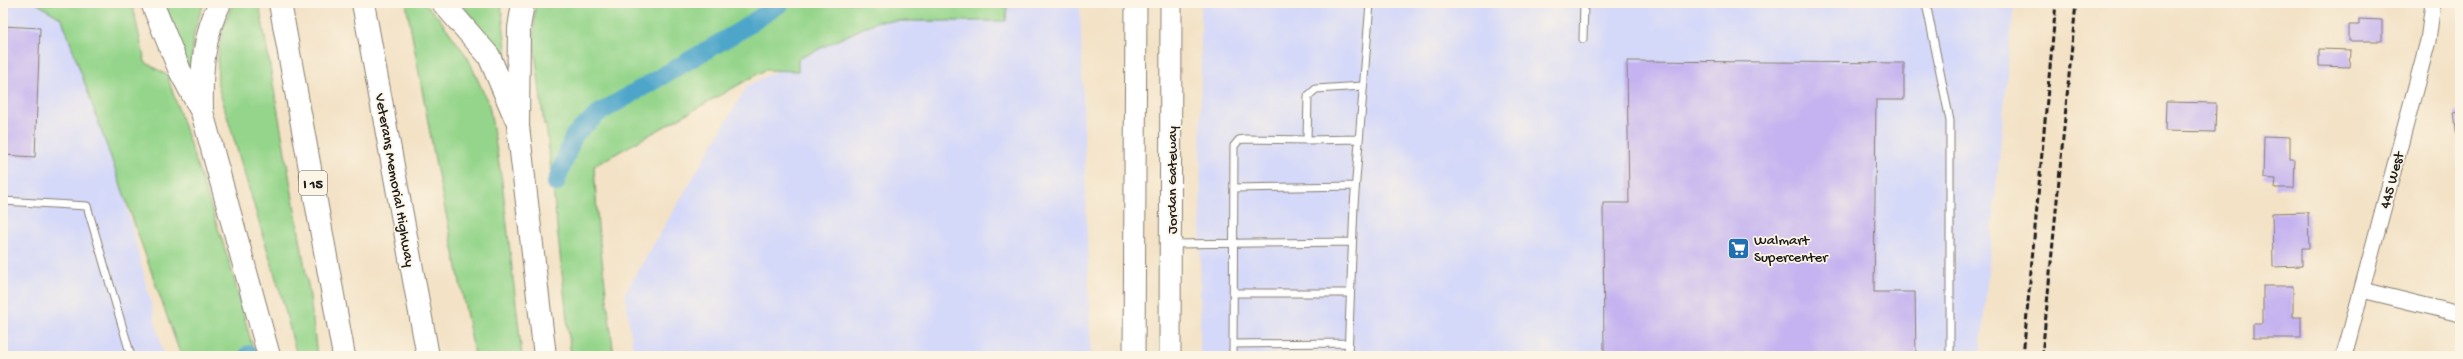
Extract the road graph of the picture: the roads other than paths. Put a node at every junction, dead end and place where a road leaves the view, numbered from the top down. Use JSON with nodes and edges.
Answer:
{"nodes":[{"id":1,"x":152,"y":3,"type":"edge"},
{"id":2,"x":220,"y":3,"type":"edge"},
{"id":3,"x":443,"y":3,"type":"edge"},
{"id":4,"x":510,"y":3,"type":"edge"},
{"id":5,"x":523,"y":3,"type":"edge"},
{"id":6,"x":1136,"y":3,"type":"edge"},
{"id":7,"x":1171,"y":3,"type":"edge"},
{"id":8,"x":1370,"y":3,"type":"edge"},
{"id":9,"x":1584,"y":3,"type":"edge"},
{"id":10,"x":1926,"y":3,"type":"edge"},
{"id":11,"x":2433,"y":3,"type":"edge"},
{"id":12,"x":281,"y":6,"type":"edge"},
{"id":13,"x":364,"y":8,"type":"edge"},
{"id":14,"x":1583,"y":39,"type":"dead end"},
{"id":15,"x":519,"y":65,"type":"junction"},
{"id":16,"x":1363,"y":86,"type":"junction"},
{"id":17,"x":202,"y":112,"type":"junction"},
{"id":18,"x":518,"y":126,"type":"junction"},
{"id":19,"x":1359,"y":139,"type":"junction"},
{"id":20,"x":1307,"y":140,"type":"junction"},
{"id":21,"x":1355,"y":186,"type":"junction"},
{"id":22,"x":1234,"y":188,"type":"junction"},
{"id":23,"x":3,"y":200,"type":"edge"},
{"id":24,"x":1352,"y":242,"type":"junction"},
{"id":25,"x":1171,"y":244,"type":"junction"},
{"id":26,"x":1234,"y":244,"type":"junction"},
{"id":27,"x":2362,"y":290,"type":"junction"},
{"id":28,"x":1234,"y":293,"type":"junction"},
{"id":29,"x":1350,"y":293,"type":"junction"},
{"id":30,"x":2460,"y":314,"type":"edge"},
{"id":31,"x":1348,"y":343,"type":"junction"},
{"id":32,"x":1233,"y":344,"type":"junction"},
{"id":33,"x":131,"y":356,"type":"edge"},
{"id":34,"x":269,"y":356,"type":"edge"},
{"id":35,"x":344,"y":356,"type":"edge"},
{"id":36,"x":428,"y":356,"type":"edge"},
{"id":37,"x":545,"y":356,"type":"edge"},
{"id":38,"x":1134,"y":356,"type":"edge"},
{"id":39,"x":1170,"y":356,"type":"edge"},
{"id":40,"x":1233,"y":356,"type":"edge"},
{"id":41,"x":1348,"y":356,"type":"edge"},
{"id":42,"x":1950,"y":356,"type":"edge"},
{"id":43,"x":2344,"y":356,"type":"edge"}],
"edges":[{"from":1,"to":17,"type":"highway"},
{"from":2,"to":17,"type":"highway"},
{"from":3,"to":18,"type":"highway"},
{"from":4,"to":15,"type":"highway"},
{"from":5,"to":15,"type":"highway"},
{"from":6,"to":38,"type":"main road"},
{"from":7,"to":25,"type":"main road","name":"Jordan Gateway"},
{"from":8,"to":16,"type":"lane"},
{"from":9,"to":14,"type":"lane"},
{"from":10,"to":42,"type":"lane"},
{"from":11,"to":27,"type":"street","name":"445 West"},
{"from":12,"to":35,"type":"highway","number":"I 15"},
{"from":13,"to":36,"type":"highway","name":"Veterans Memorial Highway"},
{"from":15,"to":18,"type":"highway"},
{"from":16,"to":19,"type":"lane"},
{"from":16,"to":20,"type":"lane"},
{"from":17,"to":34,"type":"highway"},
{"from":18,"to":37,"type":"highway"},
{"from":19,"to":20,"type":"lane"},
{"from":19,"to":21,"type":"lane"},
{"from":20,"to":22,"type":"lane"},
{"from":21,"to":22,"type":"lane"},
{"from":21,"to":24,"type":"lane"},
{"from":22,"to":26,"type":"lane"},
{"from":23,"to":33,"type":"lane"},
{"from":24,"to":26,"type":"lane"},
{"from":24,"to":29,"type":"lane"},
{"from":25,"to":26,"type":"lane"},
{"from":25,"to":39,"type":"main road","name":"Jordan Gateway"},
{"from":26,"to":28,"type":"lane"},
{"from":27,"to":30,"type":"street"},
{"from":27,"to":43,"type":"street","name":"445 West"},
{"from":28,"to":29,"type":"lane"},
{"from":28,"to":32,"type":"lane"},
{"from":29,"to":31,"type":"lane"},
{"from":31,"to":32,"type":"lane"},
{"from":31,"to":41,"type":"lane"},
{"from":32,"to":40,"type":"lane"}]}
